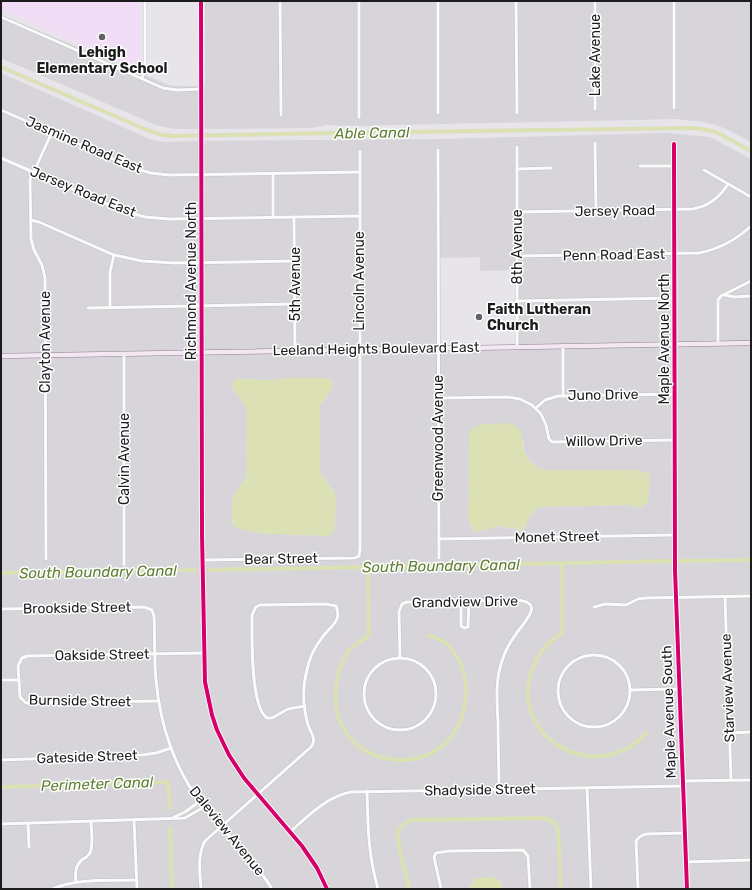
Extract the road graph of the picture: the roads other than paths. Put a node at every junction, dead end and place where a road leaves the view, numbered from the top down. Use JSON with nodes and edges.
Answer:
{"nodes":[{"id":1,"x":145,"y":1,"type":"edge"},
{"id":2,"x":202,"y":1,"type":"edge"},
{"id":3,"x":280,"y":1,"type":"edge"},
{"id":4,"x":359,"y":1,"type":"edge"},
{"id":5,"x":438,"y":1,"type":"edge"},
{"id":6,"x":516,"y":1,"type":"edge"},
{"id":7,"x":595,"y":1,"type":"edge"},
{"id":8,"x":674,"y":1,"type":"edge"},
{"id":9,"x":1,"y":17,"type":"edge"},
{"id":10,"x":142,"y":78,"type":"junction"},
{"id":11,"x":202,"y":89,"type":"junction"},
{"id":12,"x":674,"y":108,"type":"dead end"},
{"id":13,"x":595,"y":109,"type":"dead end"},
{"id":14,"x":1,"y":110,"type":"edge"},
{"id":15,"x":438,"y":113,"type":"dead end"},
{"id":16,"x":517,"y":113,"type":"dead end"},
{"id":17,"x":281,"y":115,"type":"dead end"},
{"id":18,"x":359,"y":117,"type":"dead end"},
{"id":19,"x":52,"y":132,"type":"junction"},
{"id":20,"x":595,"y":143,"type":"dead end"},
{"id":21,"x":674,"y":144,"type":"dead end"},
{"id":22,"x":517,"y":147,"type":"dead end"},
{"id":23,"x":360,"y":150,"type":"dead end"},
{"id":24,"x":438,"y":150,"type":"dead end"},
{"id":25,"x":1,"y":158,"type":"edge"},
{"id":26,"x":640,"y":166,"type":"dead end"},
{"id":27,"x":674,"y":166,"type":"junction"},
{"id":28,"x":551,"y":168,"type":"dead end"},
{"id":29,"x":517,"y":169,"type":"junction"},
{"id":30,"x":704,"y":170,"type":"dead end"},
{"id":31,"x":34,"y":172,"type":"junction"},
{"id":32,"x":360,"y":172,"type":"junction"},
{"id":33,"x":273,"y":173,"type":"junction"},
{"id":34,"x":202,"y":174,"type":"junction"},
{"id":35,"x":728,"y":184,"type":"junction"},
{"id":36,"x":751,"y":197,"type":"edge"},
{"id":37,"x":674,"y":210,"type":"junction"},
{"id":38,"x":596,"y":211,"type":"junction"},
{"id":39,"x":517,"y":212,"type":"junction"},
{"id":40,"x":359,"y":216,"type":"junction"},
{"id":41,"x":273,"y":217,"type":"junction"},
{"id":42,"x":294,"y":217,"type":"junction"},
{"id":43,"x":202,"y":218,"type":"junction"},
{"id":44,"x":30,"y":220,"type":"junction"},
{"id":45,"x":751,"y":226,"type":"edge"},
{"id":46,"x":114,"y":254,"type":"junction"},
{"id":47,"x":674,"y":254,"type":"junction"},
{"id":48,"x":517,"y":256,"type":"junction"},
{"id":49,"x":295,"y":261,"type":"junction"},
{"id":50,"x":202,"y":262,"type":"junction"},
{"id":51,"x":751,"y":281,"type":"edge"},
{"id":52,"x":724,"y":295,"type":"junction"},
{"id":53,"x":751,"y":296,"type":"edge"},
{"id":54,"x":674,"y":298,"type":"junction"},
{"id":55,"x":517,"y":301,"type":"junction"},
{"id":56,"x":295,"y":304,"type":"junction"},
{"id":57,"x":202,"y":306,"type":"junction"},
{"id":58,"x":88,"y":308,"type":"dead end"},
{"id":59,"x":110,"y":308,"type":"junction"},
{"id":60,"x":718,"y":343,"type":"junction"},
{"id":61,"x":751,"y":343,"type":"edge"},
{"id":62,"x":674,"y":344,"type":"junction"},
{"id":63,"x":563,"y":346,"type":"junction"},
{"id":64,"x":517,"y":347,"type":"junction"},
{"id":65,"x":438,"y":348,"type":"junction"},
{"id":66,"x":360,"y":350,"type":"junction"},
{"id":67,"x":295,"y":351,"type":"junction"},
{"id":68,"x":202,"y":352,"type":"junction"},
{"id":69,"x":124,"y":354,"type":"junction"},
{"id":70,"x":45,"y":355,"type":"junction"},
{"id":71,"x":1,"y":356,"type":"edge"},
{"id":72,"x":674,"y":394,"type":"junction"},
{"id":73,"x":563,"y":396,"type":"junction"},
{"id":74,"x":439,"y":398,"type":"junction"},
{"id":75,"x":536,"y":408,"type":"junction"},
{"id":76,"x":675,"y":440,"type":"junction"},
{"id":77,"x":675,"y":535,"type":"junction"},
{"id":78,"x":439,"y":539,"type":"junction"},
{"id":79,"x":359,"y":556,"type":"joint"},
{"id":80,"x":439,"y":558,"type":"dead end"},
{"id":81,"x":46,"y":559,"type":"dead end"},
{"id":82,"x":203,"y":560,"type":"junction"},
{"id":83,"x":124,"y":565,"type":"dead end"},
{"id":84,"x":751,"y":596,"type":"edge"},
{"id":85,"x":725,"y":597,"type":"junction"},
{"id":86,"x":676,"y":598,"type":"junction"},
{"id":87,"x":461,"y":601,"type":"junction"},
{"id":88,"x":469,"y":601,"type":"junction"},
{"id":89,"x":594,"y":607,"type":"dead end"},
{"id":90,"x":1,"y":609,"type":"edge"},
{"id":91,"x":152,"y":610,"type":"joint"},
{"id":92,"x":204,"y":653,"type":"junction"},
{"id":93,"x":155,"y":654,"type":"junction"},
{"id":94,"x":400,"y":658,"type":"junction"},
{"id":95,"x":1,"y":680,"type":"edge"},
{"id":96,"x":19,"y":680,"type":"junction"},
{"id":97,"x":679,"y":689,"type":"junction"},
{"id":98,"x":630,"y":690,"type":"junction"},
{"id":99,"x":158,"y":701,"type":"junction"},
{"id":100,"x":304,"y":706,"type":"junction"},
{"id":101,"x":751,"y":732,"type":"edge"},
{"id":102,"x":730,"y":733,"type":"junction"},
{"id":103,"x":171,"y":748,"type":"junction"},
{"id":104,"x":1,"y":760,"type":"edge"},
{"id":105,"x":732,"y":780,"type":"junction"},
{"id":106,"x":751,"y":780,"type":"edge"},
{"id":107,"x":683,"y":781,"type":"junction"},
{"id":108,"x":683,"y":786,"type":"junction"},
{"id":109,"x":587,"y":788,"type":"junction"},
{"id":110,"x":499,"y":789,"type":"junction"},
{"id":111,"x":367,"y":791,"type":"junction"},
{"id":112,"x":258,"y":795,"type":"junction"},
{"id":113,"x":200,"y":801,"type":"junction"},
{"id":114,"x":204,"y":807,"type":"junction"},
{"id":115,"x":171,"y":818,"type":"junction"},
{"id":116,"x":134,"y":820,"type":"junction"},
{"id":117,"x":90,"y":821,"type":"junction"},
{"id":118,"x":1,"y":824,"type":"edge"},
{"id":119,"x":28,"y":824,"type":"junction"},
{"id":120,"x":221,"y":827,"type":"junction"},
{"id":121,"x":290,"y":832,"type":"junction"},
{"id":122,"x":685,"y":833,"type":"junction"},
{"id":123,"x":29,"y":847,"type":"dead end"},
{"id":124,"x":751,"y":860,"type":"edge"},
{"id":125,"x":686,"y":862,"type":"junction"},
{"id":126,"x":136,"y":880,"type":"junction"},
{"id":127,"x":76,"y":882,"type":"junction"},
{"id":128,"x":52,"y":889,"type":"edge"},
{"id":129,"x":137,"y":889,"type":"edge"},
{"id":130,"x":201,"y":889,"type":"edge"},
{"id":131,"x":272,"y":889,"type":"edge"},
{"id":132,"x":327,"y":889,"type":"edge"},
{"id":133,"x":378,"y":889,"type":"edge"},
{"id":134,"x":441,"y":889,"type":"edge"},
{"id":135,"x":530,"y":889,"type":"edge"},
{"id":136,"x":591,"y":889,"type":"edge"},
{"id":137,"x":638,"y":889,"type":"edge"},
{"id":138,"x":687,"y":889,"type":"edge"}],
"edges":[{"from":1,"to":10,"type":"street"},
{"from":2,"to":11,"type":"street","name":"Richmond Avenue North"},
{"from":3,"to":17,"type":"street"},
{"from":4,"to":18,"type":"street"},
{"from":5,"to":15,"type":"street"},
{"from":6,"to":16,"type":"street"},
{"from":7,"to":13,"type":"street","name":"Lake Avenue"},
{"from":8,"to":12,"type":"street"},
{"from":9,"to":10,"type":"street"},
{"from":10,"to":11,"type":"street"},
{"from":11,"to":34,"type":"street","name":"Richmond Avenue North"},
{"from":14,"to":19,"type":"street","name":"Jasmine Road East"},
{"from":19,"to":31,"type":"street","name":"Clayton Avenue"},
{"from":19,"to":34,"type":"street","name":"Jasmine Road East"},
{"from":20,"to":38,"type":"street"},
{"from":21,"to":27,"type":"street","name":"Maple Avenue North"},
{"from":22,"to":29,"type":"street","name":"8th Avenue"},
{"from":23,"to":32,"type":"street","name":"Lincoln Avenue"},
{"from":24,"to":65,"type":"street","name":"Greenwood Avenue"},
{"from":25,"to":31,"type":"street","name":"Jersey Road East"},
{"from":26,"to":27,"type":"street"},
{"from":27,"to":37,"type":"street","name":"Maple Avenue North"},
{"from":28,"to":29,"type":"street"},
{"from":29,"to":39,"type":"street","name":"8th Avenue"},
{"from":30,"to":35,"type":"street"},
{"from":31,"to":43,"type":"street","name":"Jersey Road East"},
{"from":31,"to":44,"type":"street","name":"Clayton Avenue"},
{"from":32,"to":33,"type":"street","name":"Jasmine Road East"},
{"from":32,"to":40,"type":"street","name":"Lincoln Avenue"},
{"from":33,"to":34,"type":"street","name":"Jasmine Road East"},
{"from":33,"to":41,"type":"street"},
{"from":34,"to":43,"type":"street","name":"Richmond Avenue North"},
{"from":35,"to":36,"type":"street"},
{"from":35,"to":37,"type":"street","name":"Jersey Road"},
{"from":37,"to":38,"type":"street","name":"Jersey Road"},
{"from":37,"to":47,"type":"street","name":"Maple Avenue North"},
{"from":38,"to":39,"type":"street","name":"Jersey Road"},
{"from":39,"to":48,"type":"street","name":"8th Avenue"},
{"from":40,"to":42,"type":"street","name":"Jersey Road East"},
{"from":40,"to":66,"type":"street","name":"Lincoln Avenue"},
{"from":41,"to":42,"type":"street","name":"Jersey Road East"},
{"from":41,"to":43,"type":"street","name":"Jersey Road East"},
{"from":42,"to":49,"type":"street","name":"5th Avenue"},
{"from":43,"to":50,"type":"street","name":"Richmond Avenue North"},
{"from":44,"to":46,"type":"street"},
{"from":44,"to":70,"type":"street","name":"Clayton Avenue"},
{"from":45,"to":47,"type":"street","name":"Penn Road East"},
{"from":46,"to":50,"type":"street"},
{"from":46,"to":59,"type":"street"},
{"from":47,"to":48,"type":"street","name":"Penn Road East"},
{"from":47,"to":54,"type":"street","name":"Maple Avenue North"},
{"from":48,"to":55,"type":"street","name":"8th Avenue"},
{"from":49,"to":50,"type":"street"},
{"from":49,"to":56,"type":"street","name":"5th Avenue"},
{"from":50,"to":57,"type":"street","name":"Richmond Avenue North"},
{"from":51,"to":52,"type":"street"},
{"from":52,"to":53,"type":"street"},
{"from":52,"to":60,"type":"street"},
{"from":54,"to":55,"type":"street"},
{"from":54,"to":62,"type":"street","name":"Maple Avenue North"},
{"from":55,"to":64,"type":"street","name":"8th Avenue"},
{"from":56,"to":57,"type":"street"},
{"from":56,"to":67,"type":"street","name":"5th Avenue"},
{"from":57,"to":59,"type":"street"},
{"from":57,"to":68,"type":"street","name":"Richmond Avenue North"},
{"from":58,"to":59,"type":"street"},
{"from":60,"to":61,"type":"street","name":"Leeland Heights Boulevard East"},
{"from":60,"to":62,"type":"street","name":"Leeland Heights Boulevard East"},
{"from":62,"to":63,"type":"street","name":"Leeland Heights Boulevard East"},
{"from":62,"to":72,"type":"street","name":"Maple Avenue North"},
{"from":63,"to":64,"type":"street","name":"Leeland Heights Boulevard East"},
{"from":63,"to":73,"type":"street"},
{"from":64,"to":65,"type":"street","name":"Leeland Heights Boulevard East"},
{"from":65,"to":66,"type":"street","name":"Leeland Heights Boulevard East"},
{"from":65,"to":74,"type":"street","name":"Greenwood Avenue"},
{"from":66,"to":67,"type":"street","name":"Leeland Heights Boulevard East"},
{"from":66,"to":79,"type":"street","name":"Lincoln Avenue"},
{"from":67,"to":68,"type":"street","name":"Leeland Heights Boulevard East"},
{"from":68,"to":69,"type":"street","name":"Leeland Heights Boulevard East"},
{"from":68,"to":82,"type":"street","name":"Richmond Avenue North"},
{"from":69,"to":70,"type":"street","name":"Leeland Heights Boulevard East"},
{"from":69,"to":83,"type":"street","name":"Calvin Avenue"},
{"from":70,"to":71,"type":"street","name":"Leeland Heights Boulevard East"},
{"from":70,"to":81,"type":"street","name":"Clayton Avenue"},
{"from":72,"to":73,"type":"street","name":"Juno Drive"},
{"from":72,"to":76,"type":"street","name":"Maple Avenue North"},
{"from":73,"to":75,"type":"street","name":"Juno Drive"},
{"from":74,"to":75,"type":"street"},
{"from":74,"to":78,"type":"street","name":"Greenwood Avenue"},
{"from":75,"to":76,"type":"street","name":"Willow Drive"},
{"from":76,"to":77,"type":"street","name":"Maple Avenue North"},
{"from":77,"to":78,"type":"street","name":"Monet Street"},
{"from":77,"to":86,"type":"street","name":"Maple Avenue South"},
{"from":78,"to":80,"type":"street","name":"Greenwood Avenue"},
{"from":79,"to":82,"type":"street","name":"Bear Street"},
{"from":82,"to":92,"type":"street","name":"Richmond Avenue North"},
{"from":84,"to":85,"type":"street"},
{"from":85,"to":86,"type":"street"},
{"from":85,"to":102,"type":"street","name":"Starview Avenue"},
{"from":86,"to":89,"type":"street"},
{"from":86,"to":97,"type":"street","name":"Maple Avenue South"},
{"from":87,"to":88,"type":"street","name":"Grandview Drive"},
{"from":87,"to":88,"type":"street"},
{"from":87,"to":94,"type":"street","name":"Grandview Drive"},
{"from":88,"to":110,"type":"street","name":"Grandview Drive"},
{"from":90,"to":91,"type":"street","name":"Brookside Street"},
{"from":91,"to":93,"type":"street","name":"Daleview Avenue"},
{"from":92,"to":93,"type":"street","name":"Oakside Street"},
{"from":92,"to":112,"type":"street","name":"Richmond Avenue North"},
{"from":93,"to":96,"type":"street","name":"Oakside Street"},
{"from":93,"to":99,"type":"street","name":"Daleview Avenue"},
{"from":94,"to":94,"type":"street"},
{"from":95,"to":96,"type":"street"},
{"from":96,"to":99,"type":"street","name":"Burnside Street"},
{"from":97,"to":98,"type":"street"},
{"from":97,"to":107,"type":"street","name":"Maple Avenue South"},
{"from":98,"to":98,"type":"street"},
{"from":99,"to":103,"type":"street","name":"Daleview Avenue"},
{"from":100,"to":100,"type":"street"},
{"from":100,"to":112,"type":"street"},
{"from":101,"to":102,"type":"street"},
{"from":102,"to":105,"type":"street","name":"Starview Avenue"},
{"from":103,"to":104,"type":"street","name":"Gateside Street"},
{"from":103,"to":113,"type":"street","name":"Daleview Avenue"},
{"from":105,"to":106,"type":"street"},
{"from":105,"to":107,"type":"street"},
{"from":107,"to":108,"type":"street","name":"Maple Avenue South"},
{"from":108,"to":109,"type":"street","name":"Shadyside Street"},
{"from":108,"to":122,"type":"street","name":"Maple Avenue South"},
{"from":109,"to":110,"type":"street","name":"Shadyside Street"},
{"from":109,"to":136,"type":"street"},
{"from":110,"to":111,"type":"street","name":"Shadyside Street"},
{"from":111,"to":121,"type":"street","name":"Shadyside Street"},
{"from":111,"to":133,"type":"street"},
{"from":112,"to":120,"type":"street"},
{"from":112,"to":121,"type":"street","name":"Richmond Avenue North"},
{"from":113,"to":114,"type":"street","name":"Daleview Avenue"},
{"from":113,"to":115,"type":"street"},
{"from":114,"to":115,"type":"street"},
{"from":114,"to":120,"type":"street","name":"Daleview Avenue"},
{"from":115,"to":116,"type":"street"},
{"from":116,"to":117,"type":"street"},
{"from":116,"to":126,"type":"street"},
{"from":117,"to":119,"type":"street"},
{"from":117,"to":127,"type":"street"},
{"from":118,"to":119,"type":"street"},
{"from":119,"to":123,"type":"street"},
{"from":120,"to":130,"type":"street"},
{"from":120,"to":131,"type":"street","name":"Daleview Avenue"},
{"from":121,"to":132,"type":"street","name":"Richmond Avenue North"},
{"from":122,"to":125,"type":"street","name":"Maple Avenue South"},
{"from":122,"to":137,"type":"street"},
{"from":124,"to":125,"type":"street"},
{"from":125,"to":138,"type":"street","name":"Maple Avenue South"},
{"from":126,"to":127,"type":"street"},
{"from":126,"to":129,"type":"street"},
{"from":127,"to":128,"type":"street"},
{"from":134,"to":135,"type":"street"}]}
